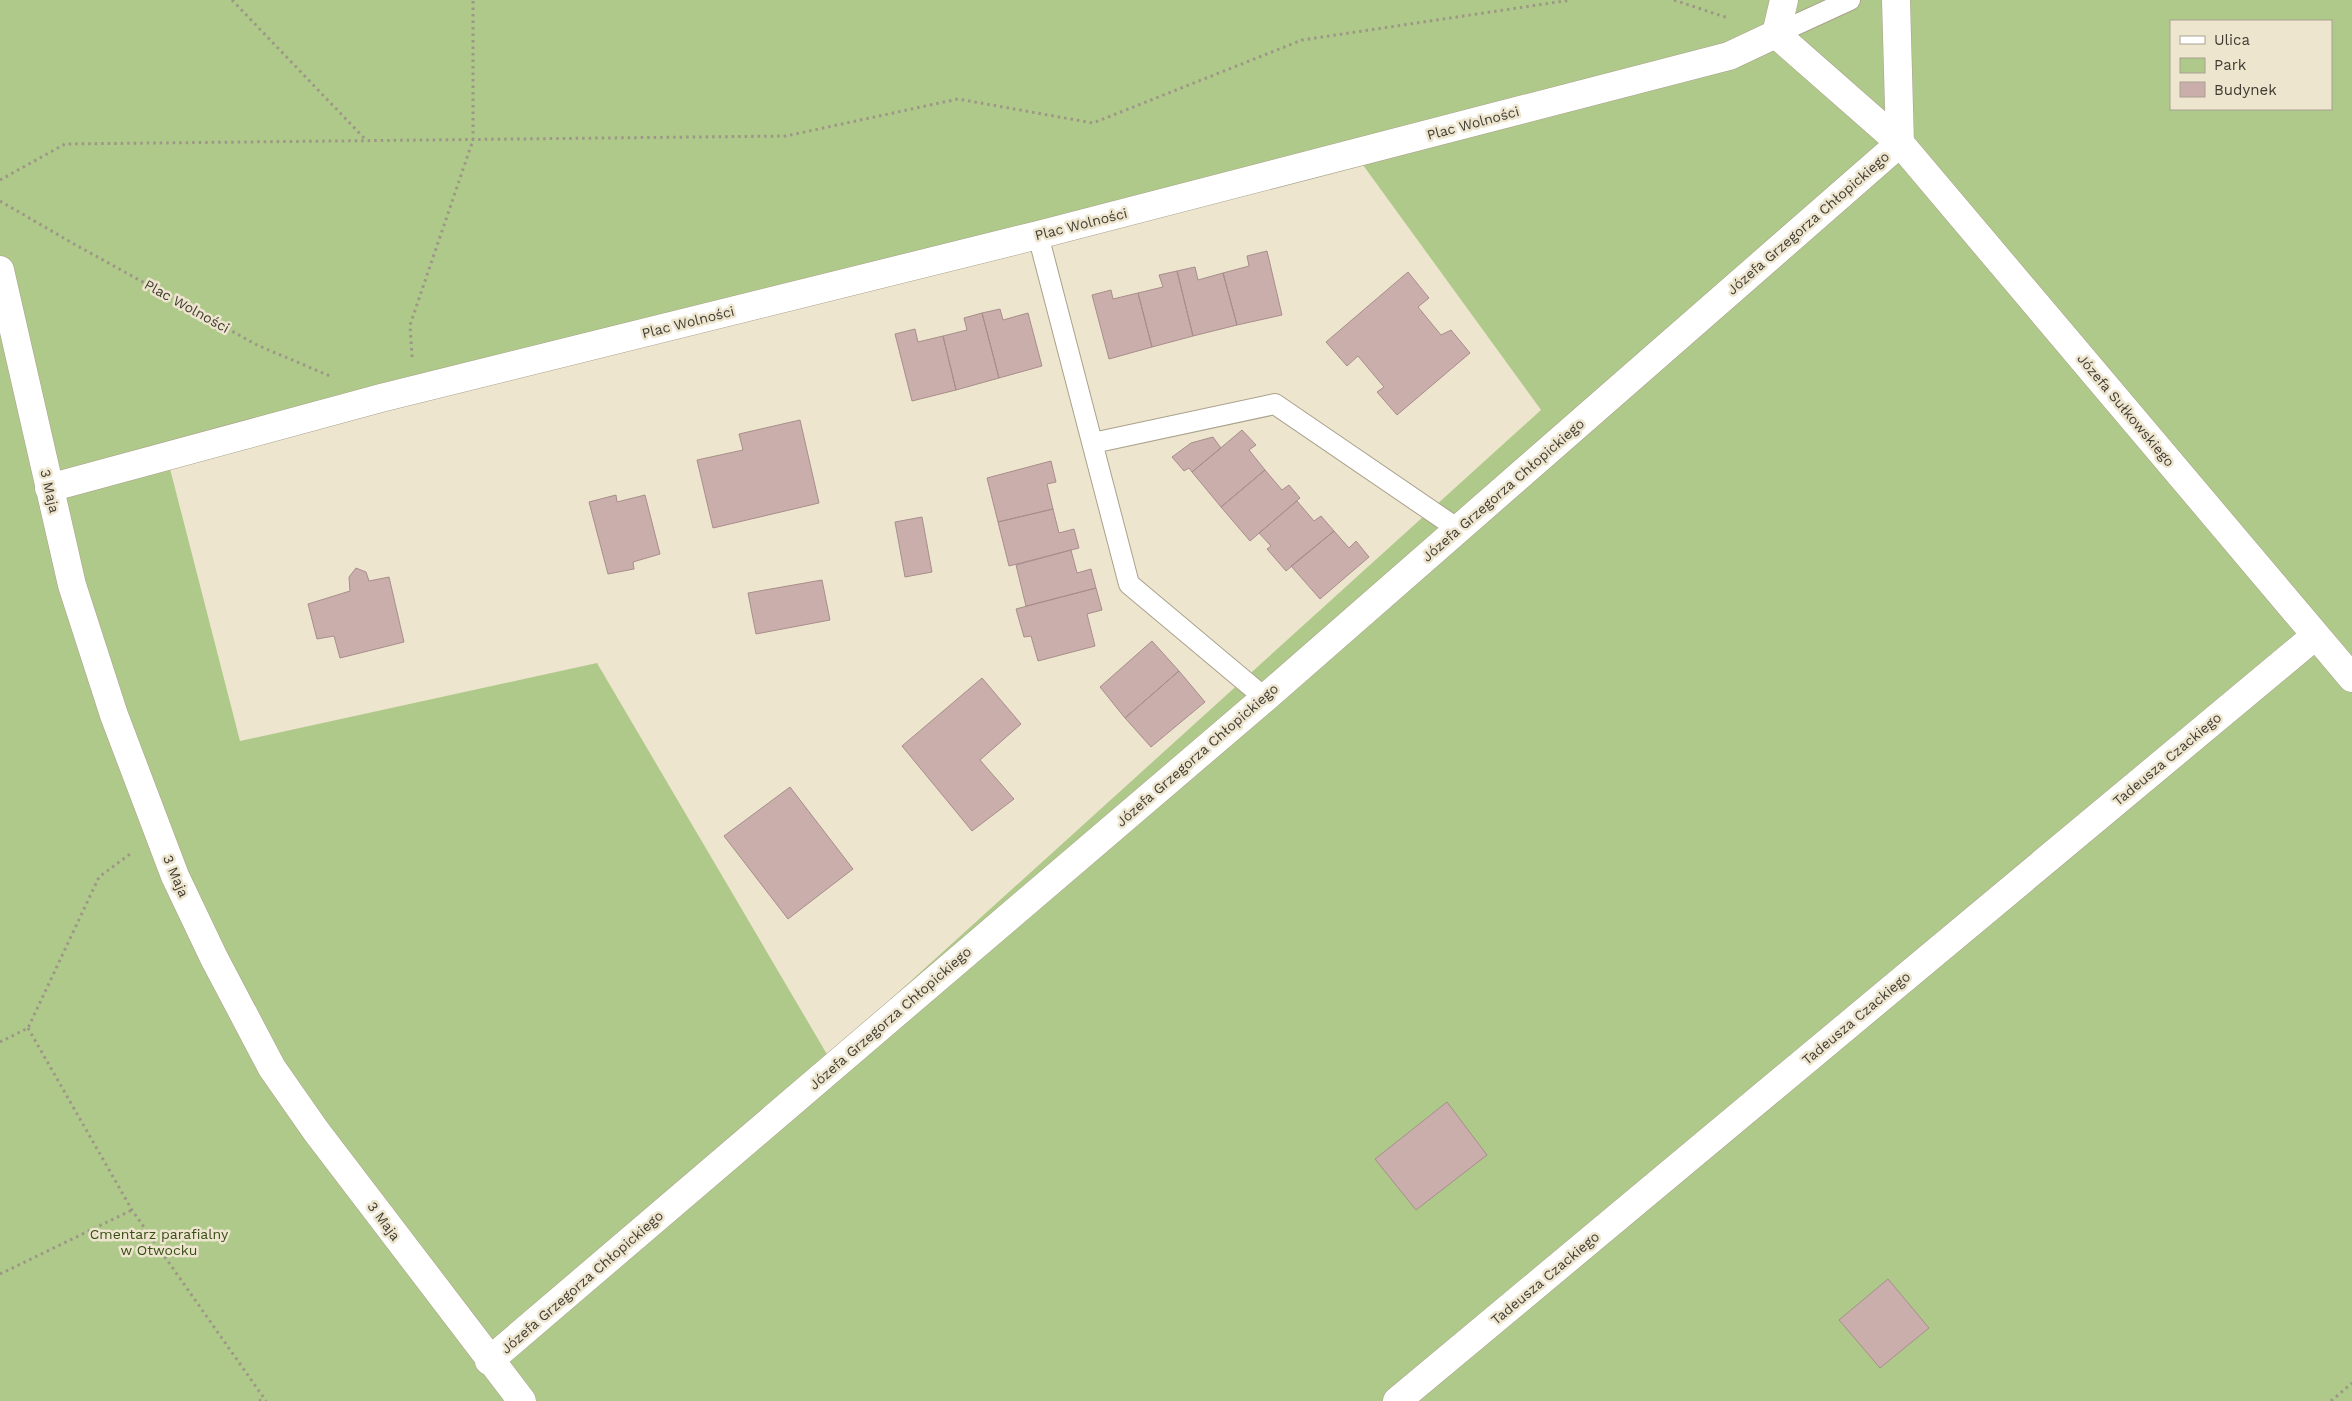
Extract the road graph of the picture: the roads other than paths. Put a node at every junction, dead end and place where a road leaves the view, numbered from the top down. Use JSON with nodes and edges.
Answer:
{"nodes":[{"id":1,"x":1784,"y":0,"type":"edge"},
{"id":2,"x":1850,"y":0,"type":"edge"},
{"id":3,"x":1896,"y":0,"type":"edge"},
{"id":4,"x":1776,"y":34,"type":"junction"},
{"id":5,"x":1900,"y":143,"type":"junction"},
{"id":6,"x":1038,"y":235,"type":"junction"},
{"id":7,"x":0,"y":270,"type":"edge"},
{"id":8,"x":1092,"y":444,"type":"junction"},
{"id":9,"x":49,"y":488,"type":"junction"},
{"id":10,"x":1458,"y":529,"type":"junction"},
{"id":11,"x":2316,"y":636,"type":"junction"},
{"id":12,"x":2352,"y":678,"type":"edge"},
{"id":13,"x":1264,"y":698,"type":"junction"},
{"id":14,"x":489,"y":1361,"type":"junction"},
{"id":15,"x":522,"y":1401,"type":"edge"},
{"id":16,"x":1397,"y":1401,"type":"edge"}],
"edges":[{"from":1,"to":4,"type":"street"},
{"from":2,"to":4,"type":"lane"},
{"from":3,"to":5,"type":"street"},
{"from":4,"to":5,"type":"street","name":"Józefa Sułkowskiego"},
{"from":4,"to":6,"type":"street","name":"Plac Wolności"},
{"from":5,"to":10,"type":"street","name":"Józefa Grzegorza Chłopickiego"},
{"from":5,"to":11,"type":"street","name":"Józefa Sułkowskiego"},
{"from":6,"to":8,"type":"lane"},
{"from":6,"to":9,"type":"street","name":"Plac Wolności"},
{"from":7,"to":9,"type":"street","name":"3 Maja"},
{"from":8,"to":10,"type":"lane"},
{"from":8,"to":13,"type":"lane"},
{"from":9,"to":14,"type":"street","name":"3 Maja"},
{"from":10,"to":13,"type":"street","name":"Józefa Grzegorza Chłopickiego"},
{"from":11,"to":12,"type":"street","name":"Józefa Sułkowskiego"},
{"from":11,"to":16,"type":"street","name":"Tadeusza Czackiego"},
{"from":13,"to":14,"type":"street","name":"Józefa Grzegorza Chłopickiego"},
{"from":14,"to":15,"type":"street","name":"3 Maja"}]}
